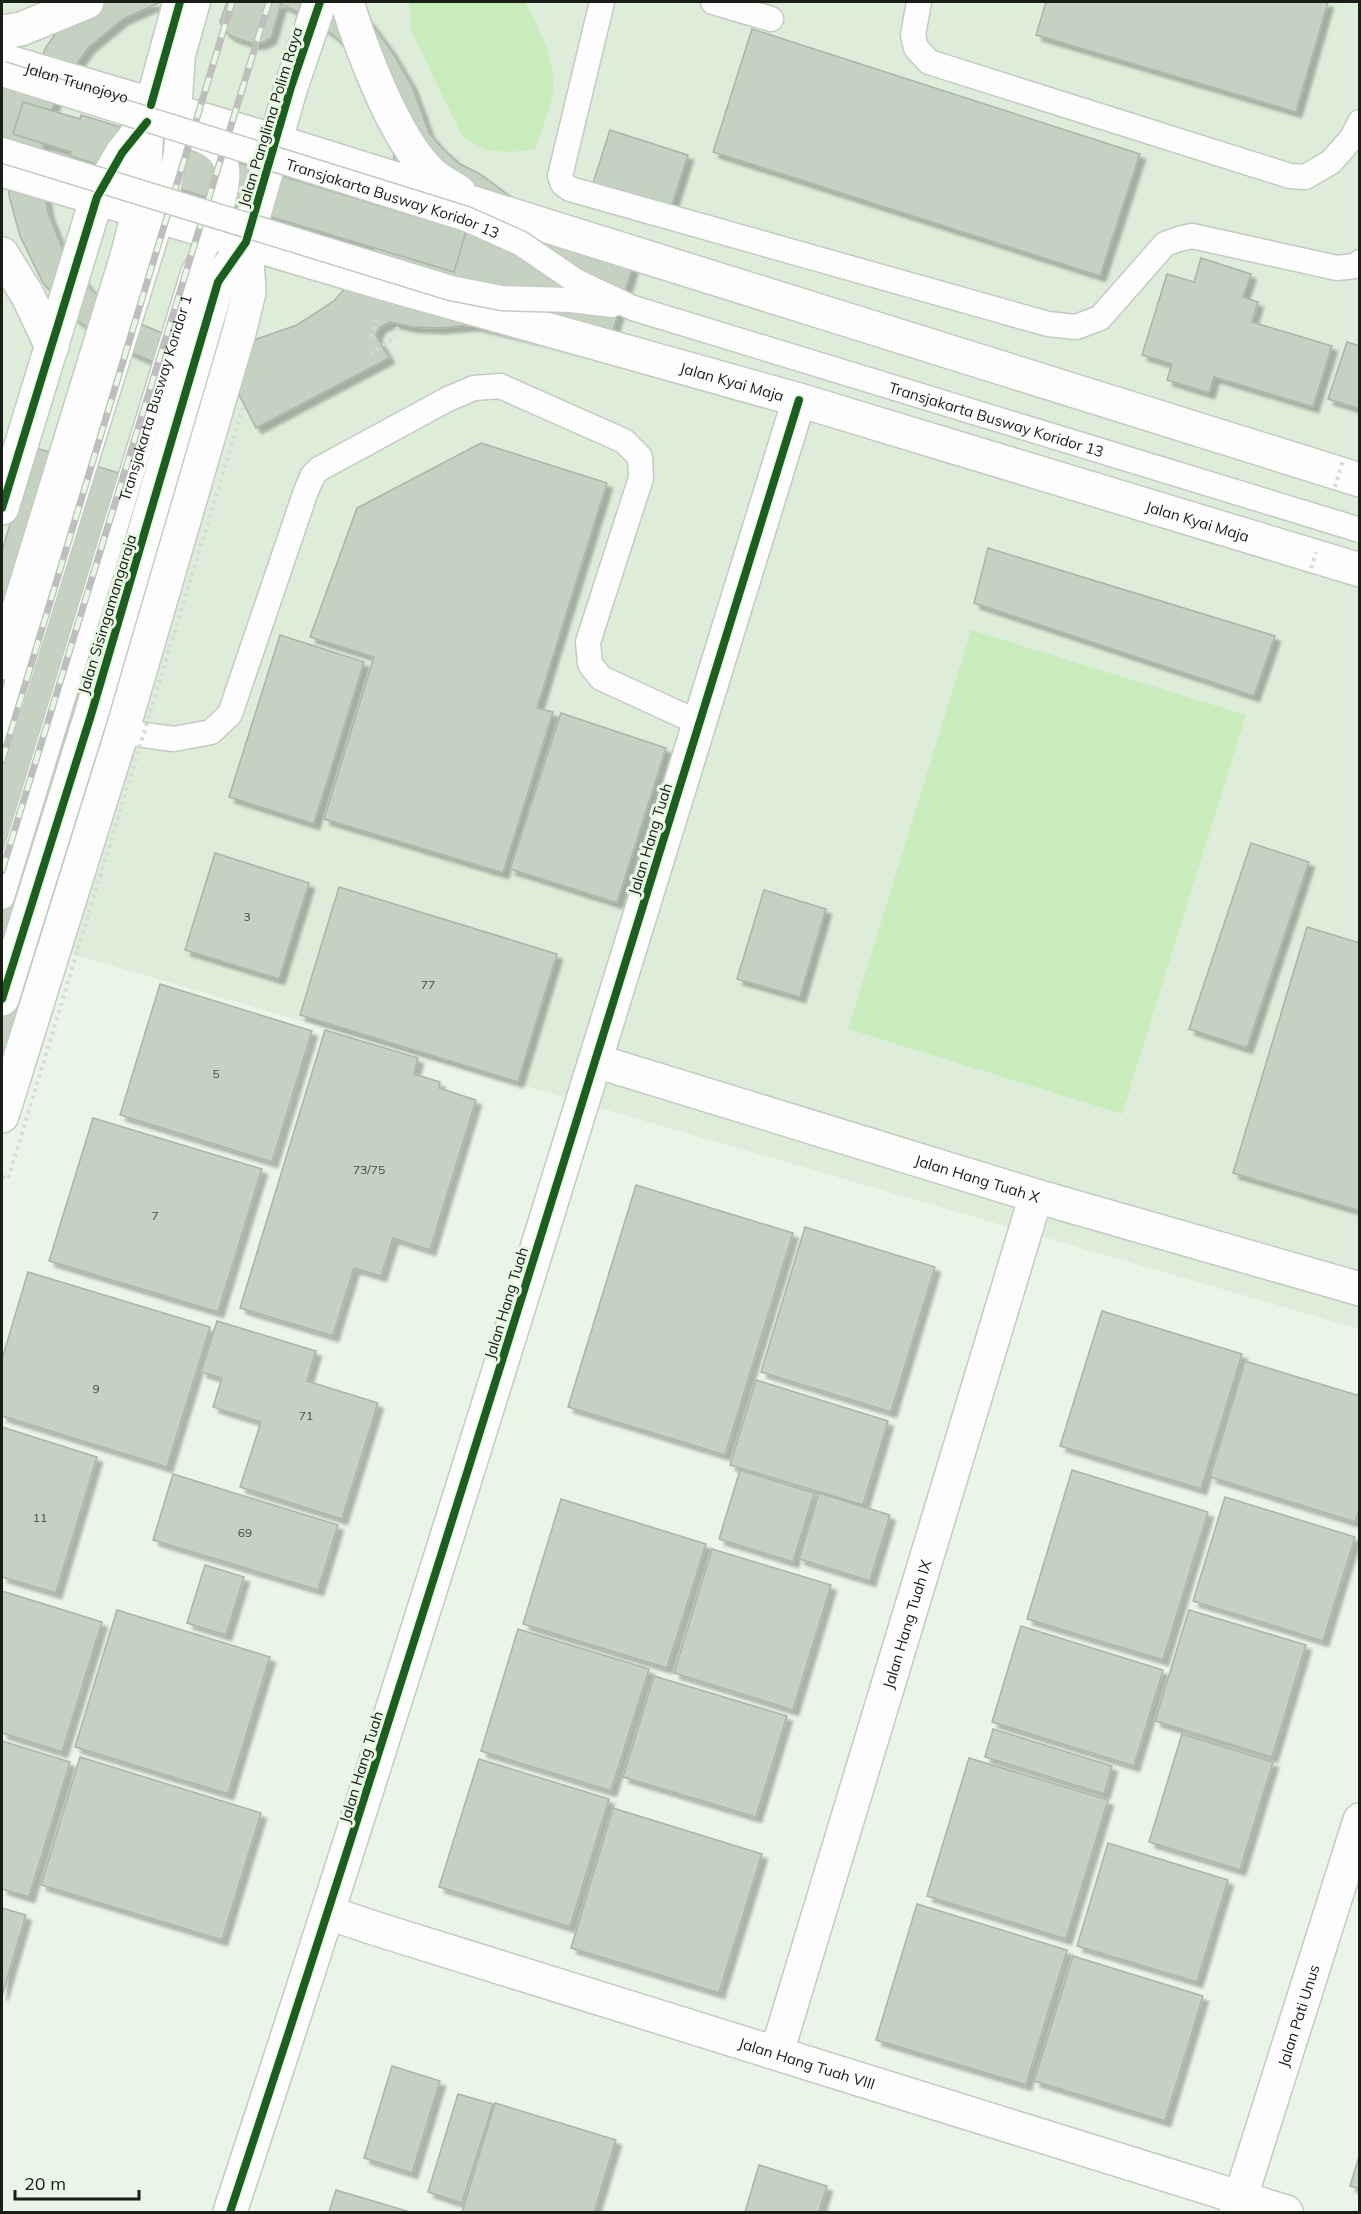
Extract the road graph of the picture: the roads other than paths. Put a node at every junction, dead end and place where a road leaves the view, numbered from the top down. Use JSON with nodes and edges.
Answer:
{"nodes":[{"id":1,"x":87,"y":2,"type":"edge"},
{"id":2,"x":180,"y":2,"type":"edge"},
{"id":3,"x":198,"y":2,"type":"edge"},
{"id":4,"x":320,"y":2,"type":"edge"},
{"id":5,"x":347,"y":2,"type":"edge"},
{"id":6,"x":602,"y":2,"type":"edge"},
{"id":7,"x":713,"y":2,"type":"edge"},
{"id":8,"x":919,"y":2,"type":"edge"},
{"id":9,"x":771,"y":19,"type":"dead end"},
{"id":10,"x":2,"y":32,"type":"edge"},
{"id":11,"x":2,"y":60,"type":"edge"},
{"id":12,"x":2,"y":76,"type":"edge"},
{"id":13,"x":164,"y":119,"type":"junction"},
{"id":14,"x":1359,"y":122,"type":"edge"},
{"id":15,"x":243,"y":133,"type":"junction"},
{"id":16,"x":275,"y":141,"type":"junction"},
{"id":17,"x":2,"y":150,"type":"edge"},
{"id":18,"x":2,"y":170,"type":"edge"},
{"id":19,"x":223,"y":196,"type":"junction"},
{"id":20,"x":97,"y":197,"type":"junction"},
{"id":21,"x":478,"y":206,"type":"junction"},
{"id":22,"x":150,"y":213,"type":"junction"},
{"id":23,"x":212,"y":232,"type":"junction"},
{"id":24,"x":246,"y":242,"type":"junction"},
{"id":25,"x":2,"y":254,"type":"edge"},
{"id":26,"x":1359,"y":262,"type":"edge"},
{"id":27,"x":633,"y":308,"type":"junction"},
{"id":28,"x":52,"y":347,"type":"junction"},
{"id":29,"x":799,"y":400,"type":"junction"},
{"id":30,"x":1359,"y":480,"type":"edge"},
{"id":31,"x":2,"y":508,"type":"edge"},
{"id":32,"x":1359,"y":530,"type":"edge"},
{"id":33,"x":1359,"y":570,"type":"edge"},
{"id":34,"x":2,"y":663,"type":"edge"},
{"id":35,"x":699,"y":723,"type":"junction"},
{"id":36,"x":2,"y":732,"type":"edge"},
{"id":37,"x":122,"y":732,"type":"junction"},
{"id":38,"x":35,"y":892,"type":"junction"},
{"id":39,"x":2,"y":897,"type":"edge"},
{"id":40,"x":68,"y":902,"type":"junction"},
{"id":41,"x":2,"y":999,"type":"edge"},
{"id":42,"x":596,"y":1061,"type":"junction"},
{"id":43,"x":2,"y":1116,"type":"edge"},
{"id":44,"x":1036,"y":1196,"type":"junction"},
{"id":45,"x":1359,"y":1289,"type":"edge"},
{"id":46,"x":1359,"y":1820,"type":"edge"},
{"id":47,"x":329,"y":1912,"type":"junction"},
{"id":48,"x":777,"y":2052,"type":"junction"},
{"id":49,"x":1238,"y":2205,"type":"edge"},
{"id":50,"x":230,"y":2212,"type":"edge"},
{"id":51,"x":1286,"y":2212,"type":"edge"}],
"edges":[{"from":1,"to":10,"type":"main road"},
{"from":2,"to":13,"type":"main road"},
{"from":3,"to":13,"type":"lane"},
{"from":4,"to":16,"type":"main road","name":"Jalan Panglima Polim Raya"},
{"from":5,"to":21,"type":"main road"},
{"from":6,"to":26,"type":"lane"},
{"from":7,"to":9,"type":"lane"},
{"from":8,"to":14,"type":"lane"},
{"from":11,"to":13,"type":"main road","name":"Jalan Trunojoyo"},
{"from":12,"to":13,"type":"lane","name":"Transjakarta Busway Koridor 1"},
{"from":12,"to":27,"type":"lane","name":"Transjakarta Busway Koridor 13","bridge":true},
{"from":13,"to":15,"type":"main road"},
{"from":13,"to":19,"type":"lane","name":"Transjakarta Busway Koridor 1"},
{"from":13,"to":20,"type":"main road"},
{"from":13,"to":22,"type":"main road"},
{"from":15,"to":16,"type":"main road"},
{"from":15,"to":19,"type":"lane"},
{"from":16,"to":21,"type":"main road"},
{"from":16,"to":24,"type":"main road","name":"Jalan Panglima Polim Raya"},
{"from":17,"to":27,"type":"lane","name":"Transjakarta Busway Koridor 13","bridge":true},
{"from":18,"to":20,"type":"main road"},
{"from":19,"to":23,"type":"lane","name":"Transjakarta Busway Koridor 1"},
{"from":20,"to":22,"type":"main road"},
{"from":20,"to":28,"type":"main road"},
{"from":21,"to":30,"type":"main road"},
{"from":22,"to":23,"type":"main road","name":"Jalan Kyai Maja"},
{"from":22,"to":34,"type":"main road"},
{"from":22,"to":36,"type":"lane"},
{"from":23,"to":24,"type":"main road","name":"Jalan Kyai Maja"},
{"from":23,"to":39,"type":"lane","name":"Transjakarta Busway Koridor 1"},
{"from":24,"to":29,"type":"main road","name":"Jalan Kyai Maja"},
{"from":24,"to":37,"type":"main road"},
{"from":24,"to":38,"type":"main road","name":"Jalan Sisingamangaraja"},
{"from":25,"to":28,"type":"main road"},
{"from":27,"to":32,"type":"lane","name":"Transjakarta Busway Koridor 13","bridge":true},
{"from":28,"to":31,"type":"main road"},
{"from":29,"to":33,"type":"main road","name":"Jalan Kyai Maja"},
{"from":29,"to":35,"type":"main road","name":"Jalan Hang Tuah"},
{"from":35,"to":37,"type":"lane"},
{"from":35,"to":42,"type":"main road","name":"Jalan Hang Tuah"},
{"from":37,"to":40,"type":"main road"},
{"from":38,"to":40,"type":"lane"},
{"from":38,"to":41,"type":"main road","name":"Jalan Sisingamangaraja"},
{"from":40,"to":43,"type":"main road"},
{"from":42,"to":44,"type":"main road","name":"Jalan Hang Tuah X"},
{"from":42,"to":47,"type":"main road","name":"Jalan Hang Tuah"},
{"from":44,"to":45,"type":"main road","name":"Jalan Hang Tuah X"},
{"from":44,"to":48,"type":"main road","name":"Jalan Hang Tuah IX"},
{"from":46,"to":49,"type":"main road","name":"Jalan Pati Unus"},
{"from":47,"to":48,"type":"main road","name":"Jalan Hang Tuah VIII"},
{"from":47,"to":50,"type":"main road","name":"Jalan Hang Tuah"},
{"from":48,"to":49,"type":"main road","name":"Jalan Hang Tuah VIII"},
{"from":49,"to":51,"type":"main road","name":"Jalan Hang Tuah VIII"}]}
